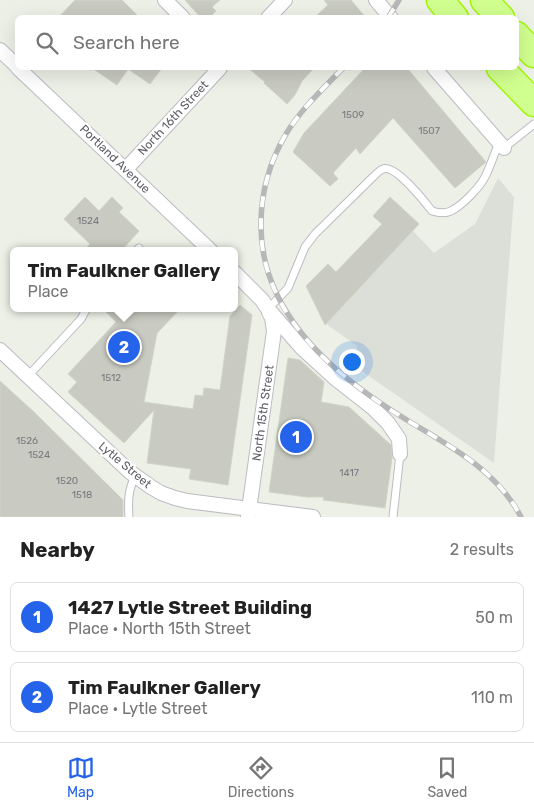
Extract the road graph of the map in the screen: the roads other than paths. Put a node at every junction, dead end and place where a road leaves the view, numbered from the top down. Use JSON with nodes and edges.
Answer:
{"nodes":[{"id":1,"x":165,"y":0,"type":"edge"},
{"id":2,"x":285,"y":0,"type":"edge"},
{"id":3,"x":376,"y":0,"type":"edge"},
{"id":4,"x":440,"y":0,"type":"edge"},
{"id":5,"x":484,"y":0,"type":"edge"},
{"id":6,"x":179,"y":15,"type":"edge"},
{"id":7,"x":271,"y":15,"type":"edge"},
{"id":8,"x":388,"y":15,"type":"edge"},
{"id":9,"x":453,"y":15,"type":"edge"},
{"id":10,"x":498,"y":15,"type":"edge"},
{"id":11,"x":519,"y":38,"type":"edge"},
{"id":12,"x":0,"y":50,"type":"edge"},
{"id":13,"x":534,"y":54,"type":"edge"},
{"id":14,"x":15,"y":64,"type":"edge"},
{"id":15,"x":21,"y":70,"type":"edge"},
{"id":16,"x":218,"y":70,"type":"edge"},
{"id":17,"x":436,"y":70,"type":"edge"},
{"id":18,"x":502,"y":70,"type":"edge"},
{"id":19,"x":534,"y":103,"type":"edge"},
{"id":20,"x":534,"y":124,"type":"edge"},
{"id":21,"x":502,"y":145,"type":"junction"},
{"id":22,"x":126,"y":169,"type":"junction"},
{"id":23,"x":207,"y":247,"type":"edge"},
{"id":24,"x":238,"y":276,"type":"edge"},
{"id":25,"x":268,"y":309,"type":"junction"},
{"id":26,"x":85,"y":312,"type":"edge"},
{"id":27,"x":0,"y":350,"type":"edge"},
{"id":28,"x":28,"y":376,"type":"junction"},
{"id":29,"x":400,"y":454,"type":"joint"},
{"id":30,"x":134,"y":476,"type":"junction"},
{"id":31,"x":248,"y":513,"type":"edge"},
{"id":32,"x":129,"y":517,"type":"edge"},
{"id":33,"x":313,"y":517,"type":"edge"},
{"id":34,"x":393,"y":517,"type":"edge"}],
"edges":[{"from":1,"to":6,"type":"street"},
{"from":2,"to":7,"type":"street"},
{"from":3,"to":8,"type":"street"},
{"from":4,"to":9,"type":"highway"},
{"from":5,"to":10,"type":"highway"},
{"from":11,"to":13,"type":"highway"},
{"from":12,"to":14,"type":"street","name":"Portland Avenue"},
{"from":15,"to":22,"type":"street","name":"Portland Avenue"},
{"from":16,"to":22,"type":"street","name":"North 16th Street"},
{"from":17,"to":21,"type":"street"},
{"from":18,"to":19,"type":"highway"},
{"from":20,"to":21,"type":"lane"},
{"from":21,"to":25,"type":"lane"},
{"from":22,"to":23,"type":"street","name":"Portland Avenue"},
{"from":24,"to":25,"type":"street"},
{"from":25,"to":29,"type":"street"},
{"from":25,"to":31,"type":"street","name":"North 15th Street"},
{"from":26,"to":28,"type":"lane"},
{"from":27,"to":28,"type":"street","name":"Lytle Street"},
{"from":28,"to":30,"type":"street","name":"Lytle Street"},
{"from":29,"to":34,"type":"lane"},
{"from":30,"to":31,"type":"street","name":"Lytle Street"},
{"from":30,"to":32,"type":"lane"},
{"from":31,"to":33,"type":"street","name":"Lytle Street"}]}
